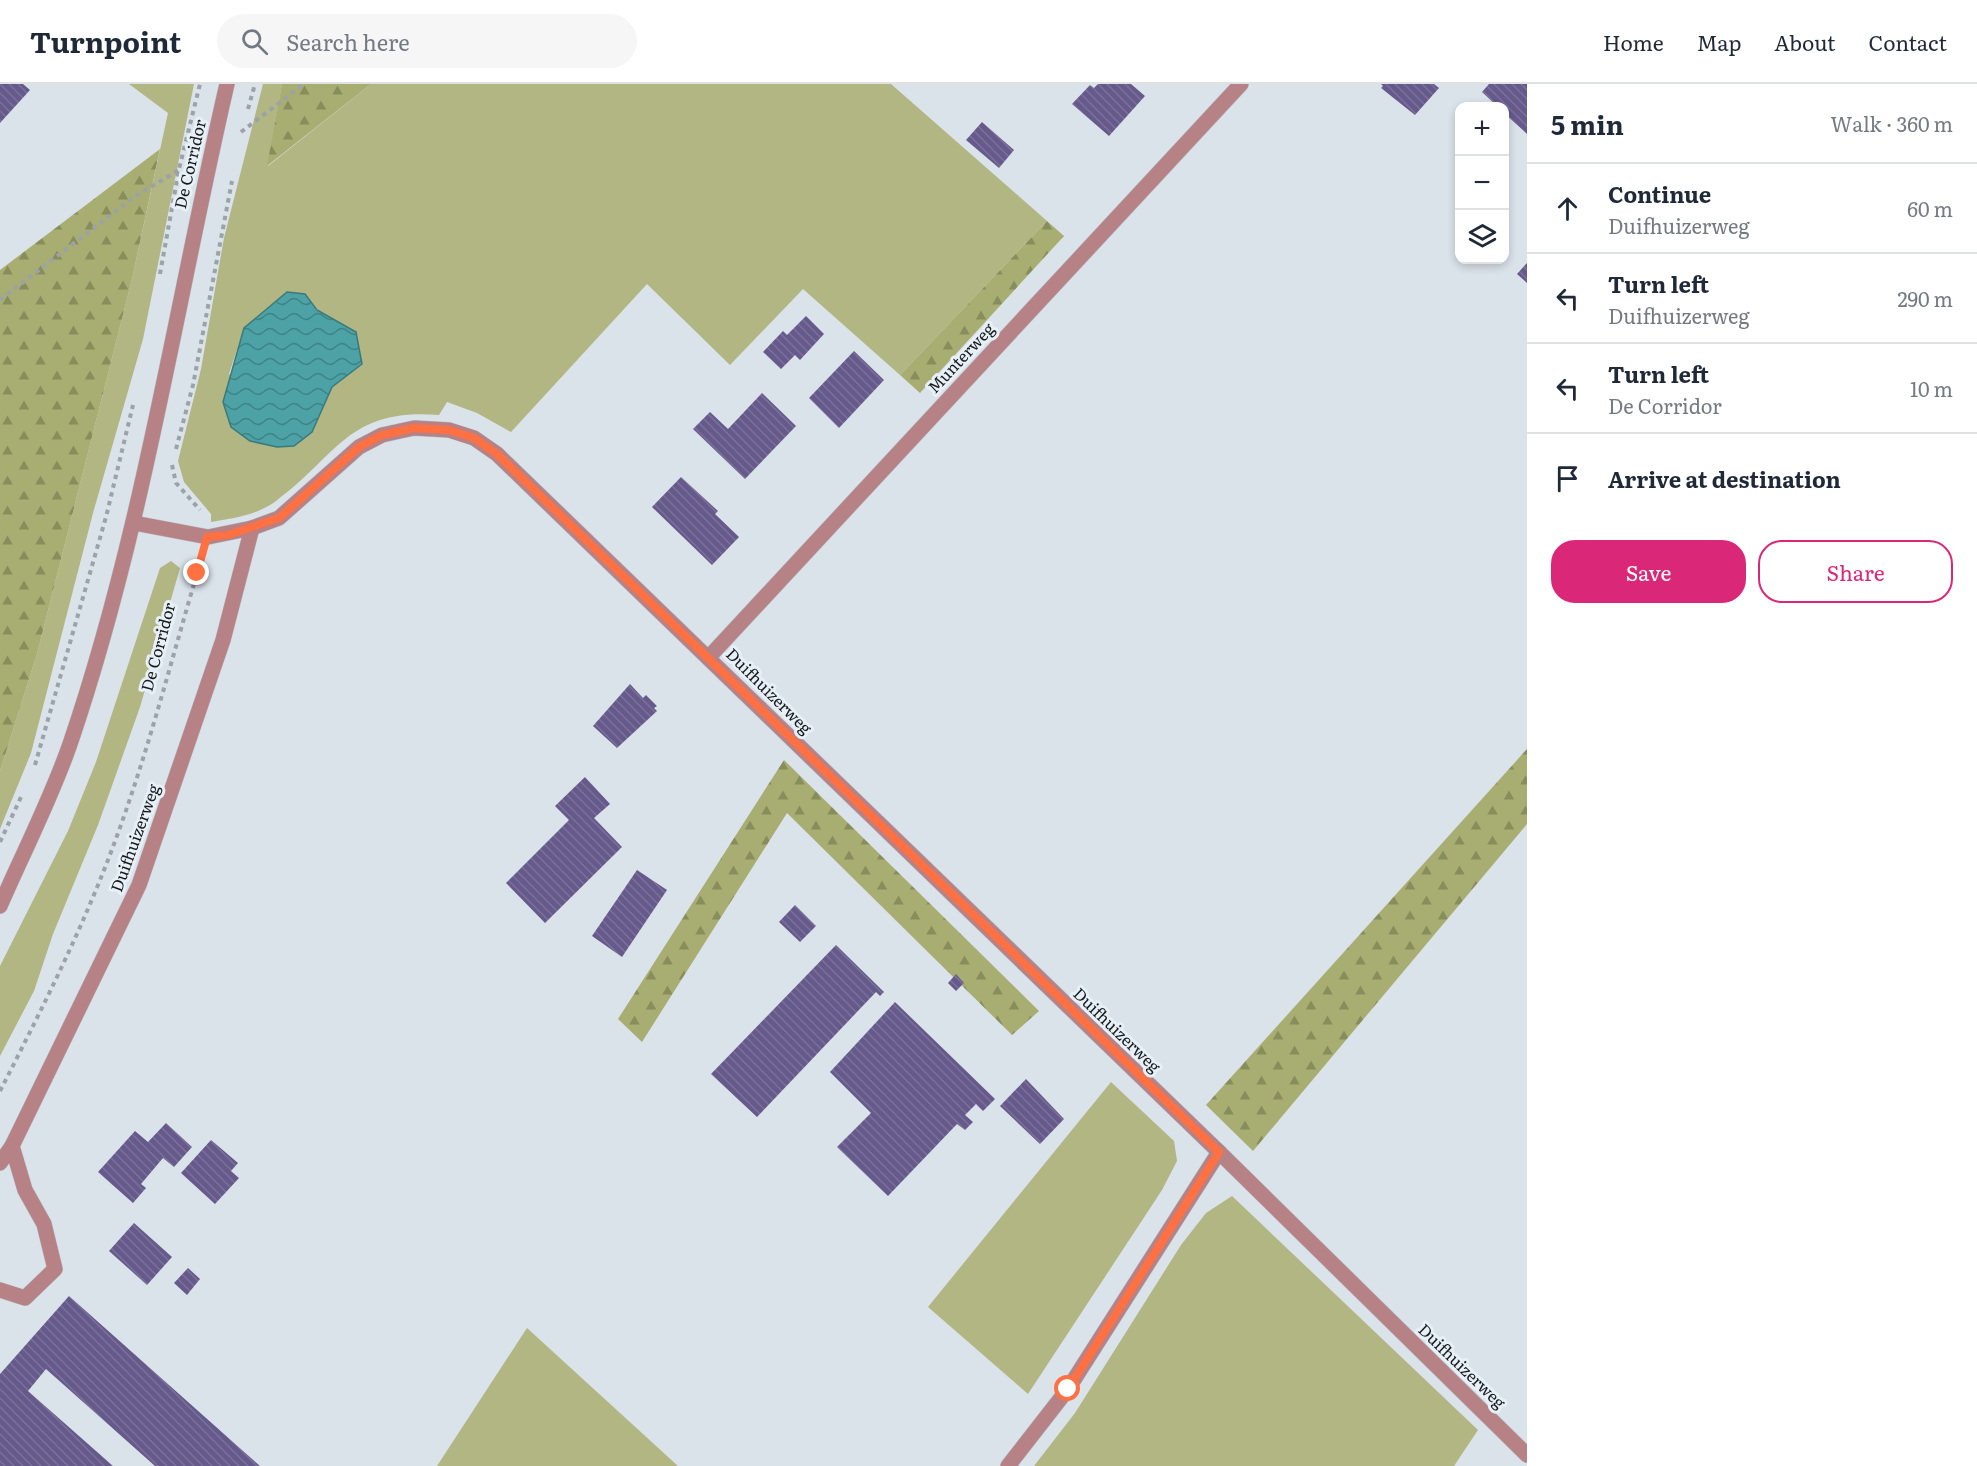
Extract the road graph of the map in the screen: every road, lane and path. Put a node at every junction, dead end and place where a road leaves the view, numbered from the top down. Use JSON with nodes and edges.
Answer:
{"nodes":[{"id":1,"x":200,"y":84,"type":"edge"},
{"id":2,"x":226,"y":84,"type":"edge"},
{"id":3,"x":304,"y":84,"type":"edge"},
{"id":4,"x":1241,"y":84,"type":"edge"},
{"id":5,"x":240,"y":141,"type":"dead end"},
{"id":6,"x":179,"y":169,"type":"junction"},
{"id":7,"x":233,"y":175,"type":"dead end"},
{"id":8,"x":197,"y":212,"type":"junction"},
{"id":9,"x":158,"y":286,"type":"dead end"},
{"id":10,"x":0,"y":300,"type":"edge"},
{"id":11,"x":133,"y":402,"type":"dead end"},
{"id":12,"x":134,"y":524,"type":"junction"},
{"id":13,"x":252,"y":528,"type":"junction"},
{"id":14,"x":207,"y":537,"type":"junction"},
{"id":15,"x":708,"y":657,"type":"junction"},
{"id":16,"x":33,"y":770,"type":"dead end"},
{"id":17,"x":24,"y":791,"type":"dead end"},
{"id":18,"x":0,"y":842,"type":"edge"},
{"id":19,"x":0,"y":906,"type":"edge"},
{"id":20,"x":0,"y":1091,"type":"edge"},
{"id":21,"x":12,"y":1146,"type":"junction"},
{"id":22,"x":1219,"y":1152,"type":"junction"},
{"id":23,"x":0,"y":1163,"type":"edge"},
{"id":24,"x":0,"y":1290,"type":"edge"},
{"id":25,"x":1527,"y":1455,"type":"edge"},
{"id":26,"x":1008,"y":1466,"type":"edge"}],
"edges":[{"from":1,"to":6,"type":"path","name":"De Corridor"},
{"from":2,"to":8,"type":"street","name":"De Corridor"},
{"from":3,"to":5,"type":"path"},
{"from":4,"to":15,"type":"street","name":"Munterweg"},
{"from":6,"to":8,"type":"path"},
{"from":6,"to":9,"type":"path","name":"De Corridor"},
{"from":6,"to":10,"type":"path"},
{"from":7,"to":14,"type":"path"},
{"from":8,"to":12,"type":"street","name":"De Corridor"},
{"from":11,"to":16,"type":"path"},
{"from":12,"to":14,"type":"street","name":"Duifhuizerweg"},
{"from":12,"to":19,"type":"street","name":"De Corridor"},
{"from":13,"to":14,"type":"street","name":"Duifhuizerweg"},
{"from":13,"to":15,"type":"street","name":"Duifhuizerweg"},
{"from":13,"to":21,"type":"street","name":"Duifhuizerweg"},
{"from":14,"to":20,"type":"path","name":"De Corridor"},
{"from":15,"to":22,"type":"street","name":"Duifhuizerweg"},
{"from":17,"to":18,"type":"path"},
{"from":21,"to":23,"type":"street","name":"Duifhuizerweg"},
{"from":21,"to":24,"type":"street"},
{"from":22,"to":25,"type":"street","name":"Duifhuizerweg"},
{"from":22,"to":26,"type":"street"}]}
